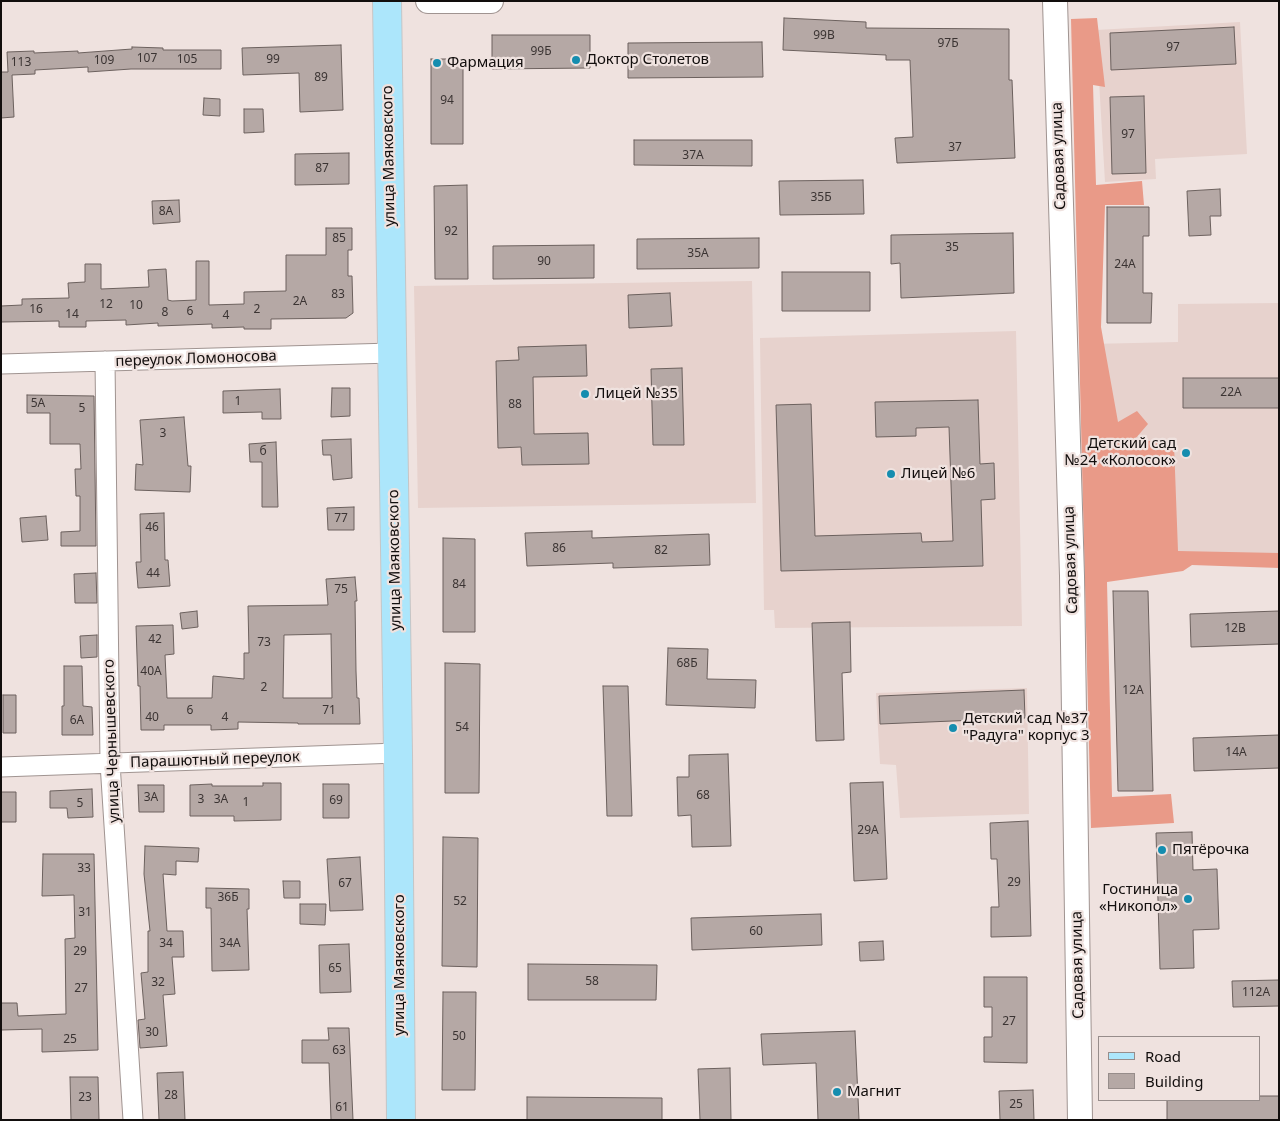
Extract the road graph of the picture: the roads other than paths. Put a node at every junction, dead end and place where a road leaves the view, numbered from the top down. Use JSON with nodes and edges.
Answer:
{"nodes":[{"id":1,"x":388,"y":1,"type":"edge"},
{"id":2,"x":428,"y":1,"type":"edge"},
{"id":3,"x":492,"y":1,"type":"edge"},
{"id":4,"x":1055,"y":1,"type":"edge"},
{"id":5,"x":392,"y":353,"type":"junction"},
{"id":6,"x":106,"y":362,"type":"junction"},
{"id":7,"x":1,"y":364,"type":"edge"},
{"id":8,"x":398,"y":753,"type":"junction"},
{"id":9,"x":110,"y":764,"type":"junction"},
{"id":10,"x":1,"y":767,"type":"edge"},
{"id":11,"x":133,"y":1120,"type":"edge"},
{"id":12,"x":401,"y":1120,"type":"edge"},
{"id":13,"x":1080,"y":1120,"type":"edge"}],
"edges":[{"from":1,"to":5,"type":"main road","name":"улица Маяковского"},
{"from":2,"to":3,"type":"street"},
{"from":4,"to":13,"type":"street","name":"Садовая улица"},
{"from":5,"to":6,"type":"street","name":"переулок Ломоносова"},
{"from":5,"to":8,"type":"main road","name":"улица Маяковского"},
{"from":6,"to":7,"type":"street","name":"переулок Ломоносова"},
{"from":6,"to":9,"type":"street","name":"улица Чернышевского"},
{"from":8,"to":9,"type":"street","name":"Парашютный переулок"},
{"from":8,"to":12,"type":"main road","name":"улица Маяковского"},
{"from":9,"to":10,"type":"street","name":"Парашютный переулок"},
{"from":9,"to":11,"type":"street","name":"улица Чернышевского"}]}
